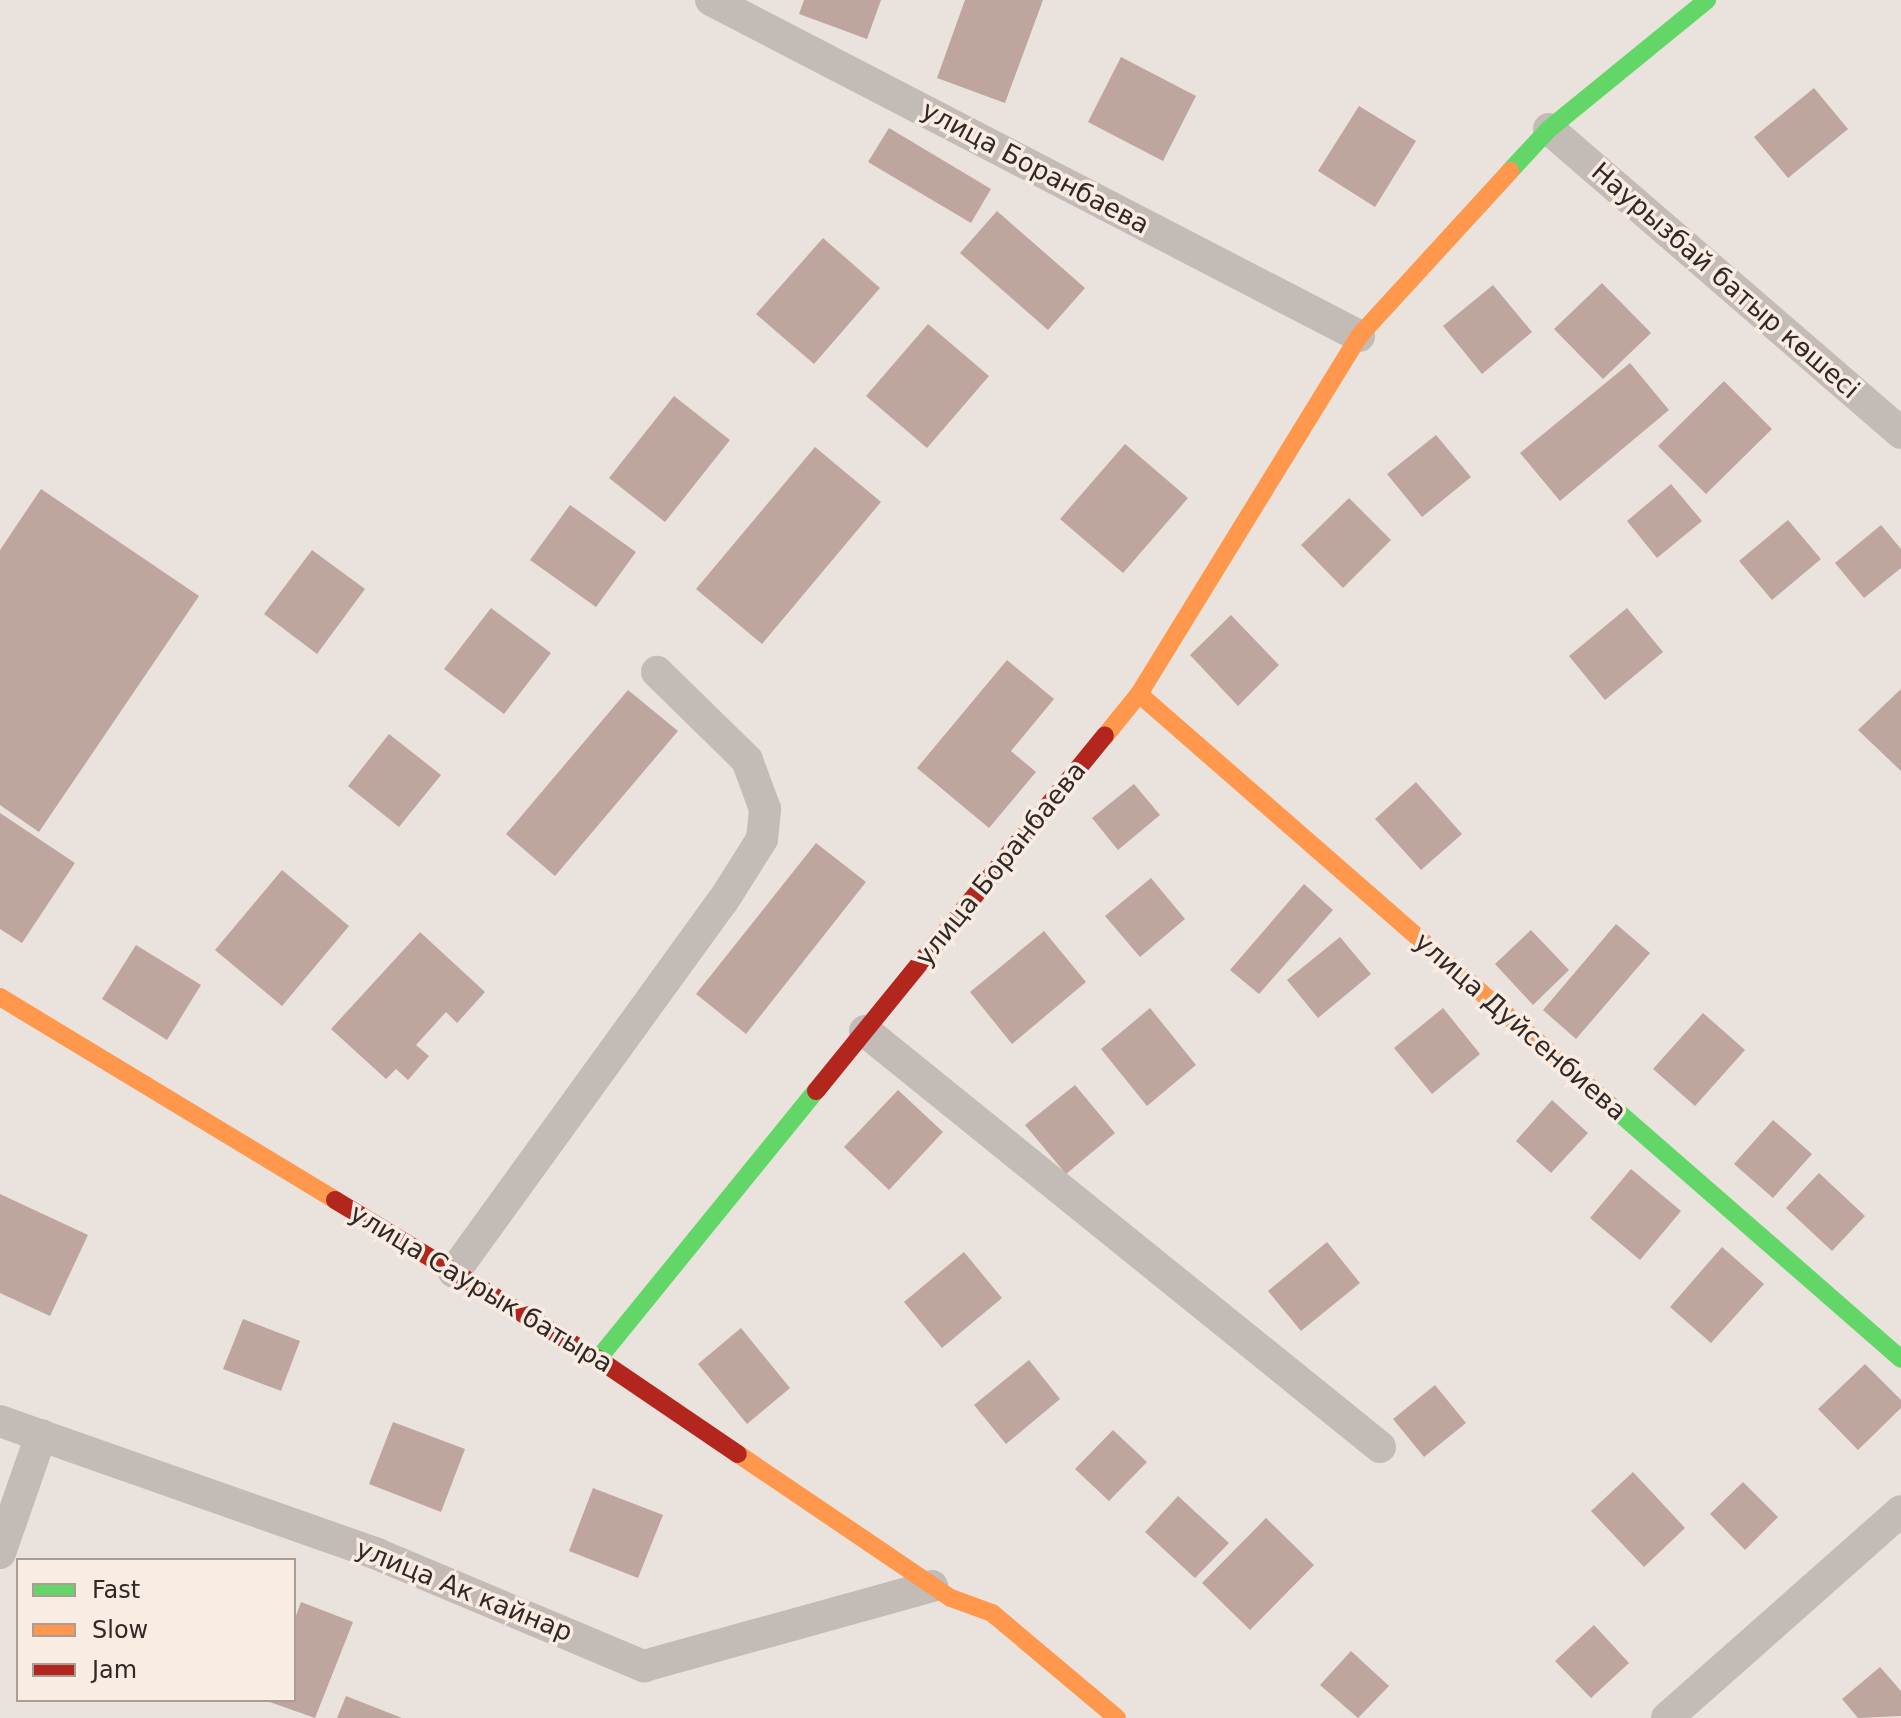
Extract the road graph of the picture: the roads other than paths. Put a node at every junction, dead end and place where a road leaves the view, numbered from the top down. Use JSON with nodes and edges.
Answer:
{"nodes":[{"id":1,"x":711,"y":0,"type":"edge"},
{"id":2,"x":1707,"y":0,"type":"edge"},
{"id":3,"x":1549,"y":129,"type":"junction"},
{"id":4,"x":1359,"y":336,"type":"junction"},
{"id":5,"x":1901,"y":433,"type":"edge"},
{"id":6,"x":657,"y":672,"type":"dead end"},
{"id":7,"x":1139,"y":694,"type":"junction"},
{"id":8,"x":0,"y":997,"type":"edge"},
{"id":9,"x":865,"y":1031,"type":"junction"},
{"id":10,"x":454,"y":1272,"type":"junction"},
{"id":11,"x":598,"y":1359,"type":"junction"},
{"id":12,"x":1901,"y":1359,"type":"edge"},
{"id":13,"x":0,"y":1421,"type":"edge"},
{"id":14,"x":41,"y":1435,"type":"junction"},
{"id":15,"x":1380,"y":1447,"type":"dead end"},
{"id":16,"x":1901,"y":1511,"type":"edge"},
{"id":17,"x":0,"y":1553,"type":"edge"},
{"id":18,"x":942,"y":1592,"type":"junction"},
{"id":19,"x":1084,"y":1718,"type":"edge"},
{"id":20,"x":1117,"y":1718,"type":"edge"},
{"id":21,"x":1667,"y":1718,"type":"edge"}],
"edges":[{"from":1,"to":4,"type":"street","name":"улица Боранбаева"},
{"from":2,"to":3,"type":"street","name":"улица Боранбаева"},
{"from":3,"to":4,"type":"street","name":"улица Боранбаева"},
{"from":3,"to":5,"type":"street","name":"Наурызбай батыр көшесі"},
{"from":4,"to":7,"type":"street","name":"улица Боранбаева"},
{"from":6,"to":10,"type":"street"},
{"from":7,"to":9,"type":"street","name":"улица Боранбаева"},
{"from":7,"to":12,"type":"street","name":"улица Дуйсенбиева"},
{"from":8,"to":10,"type":"street","name":"улица Саурык батыра"},
{"from":9,"to":11,"type":"street","name":"улица Боранбаева"},
{"from":9,"to":15,"type":"street"},
{"from":10,"to":11,"type":"street","name":"улица Саурык батыра"},
{"from":11,"to":18,"type":"street","name":"улица Саурык батыра"},
{"from":13,"to":14,"type":"street","name":"улица Ак кайнар"},
{"from":14,"to":17,"type":"street"},
{"from":14,"to":18,"type":"street","name":"улица Ак кайнар"},
{"from":16,"to":21,"type":"street"},
{"from":18,"to":19,"type":"street","name":"улица Саурык батыра"},
{"from":18,"to":20,"type":"street","name":"улица Саурык батыра"}]}
